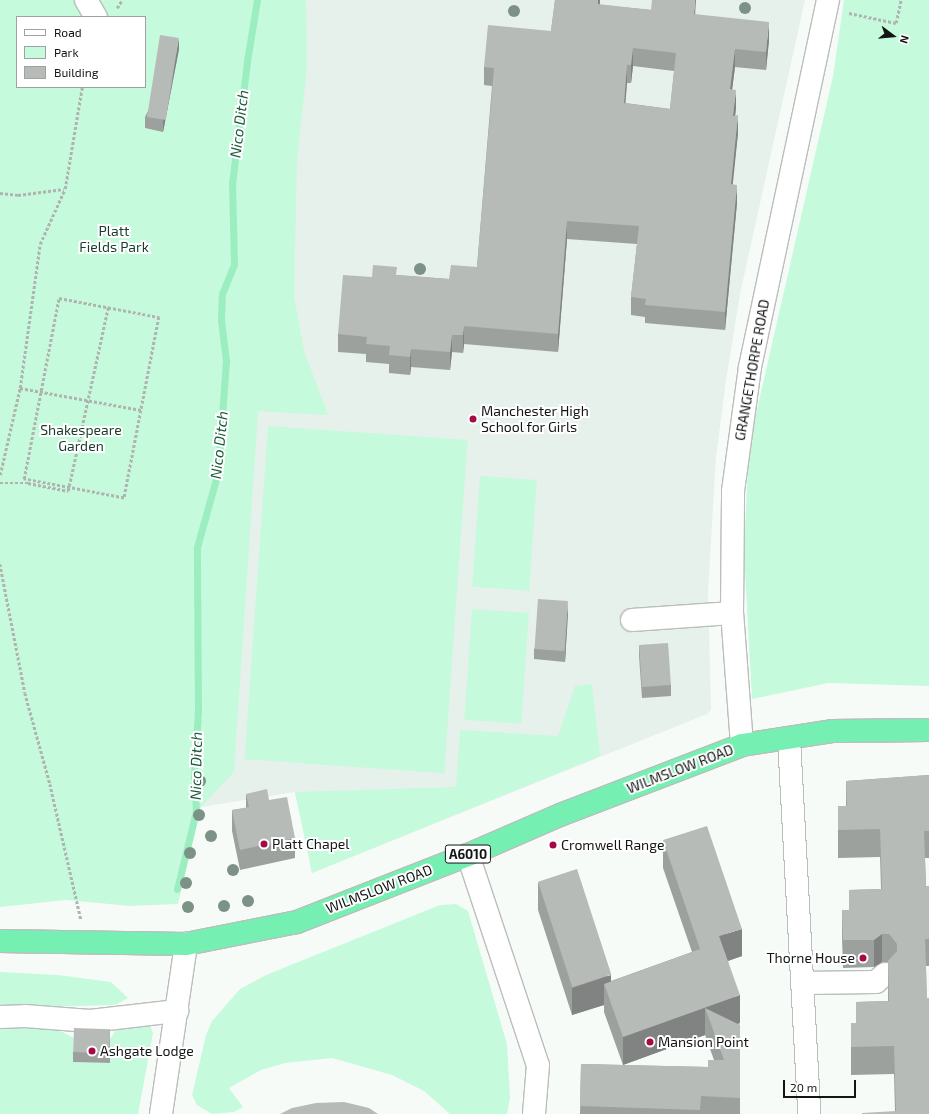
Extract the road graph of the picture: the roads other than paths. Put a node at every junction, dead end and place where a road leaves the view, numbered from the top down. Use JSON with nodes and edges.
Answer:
{"nodes":[{"id":1,"x":86,"y":0,"type":"edge"},
{"id":2,"x":827,"y":4,"type":"edge"},
{"id":3,"x":95,"y":16,"type":"edge"},
{"id":4,"x":732,"y":613,"type":"junction"},
{"id":5,"x":632,"y":620,"type":"dead end"},
{"id":6,"x":929,"y":730,"type":"edge"},
{"id":7,"x":789,"y":739,"type":"junction"},
{"id":8,"x":742,"y":745,"type":"junction"},
{"id":9,"x":468,"y":855,"type":"junction"},
{"id":10,"x":0,"y":941,"type":"edge"},
{"id":11,"x":186,"y":944,"type":"junction"},
{"id":12,"x":885,"y":974,"type":"dead end"},
{"id":13,"x":802,"y":983,"type":"junction"},
{"id":14,"x":177,"y":1012,"type":"junction"},
{"id":15,"x":0,"y":1017,"type":"edge"},
{"id":16,"x":165,"y":1113,"type":"edge"},
{"id":17,"x":534,"y":1114,"type":"edge"},
{"id":18,"x":809,"y":1114,"type":"edge"}],
"edges":[{"from":1,"to":3,"type":"street"},
{"from":2,"to":4,"type":"street","name":"GRANGETHORPE ROAD"},
{"from":4,"to":5,"type":"street"},
{"from":4,"to":8,"type":"street","name":"GRANGETHORPE ROAD"},
{"from":6,"to":7,"type":"highway","name":"WILMSLOW ROAD","number":"A6010"},
{"from":7,"to":8,"type":"highway","name":"WILMSLOW ROAD","number":"A6010"},
{"from":7,"to":13,"type":"street"},
{"from":8,"to":9,"type":"highway","name":"WILMSLOW ROAD","number":"A6010"},
{"from":9,"to":11,"type":"highway","name":"WILMSLOW ROAD","number":"A6010"},
{"from":9,"to":17,"type":"street"},
{"from":10,"to":11,"type":"highway","name":"WILMSLOW ROAD","number":"A6010"},
{"from":11,"to":14,"type":"street"},
{"from":12,"to":13,"type":"street"},
{"from":13,"to":18,"type":"street"},
{"from":14,"to":15,"type":"street"},
{"from":14,"to":16,"type":"street"}]}
